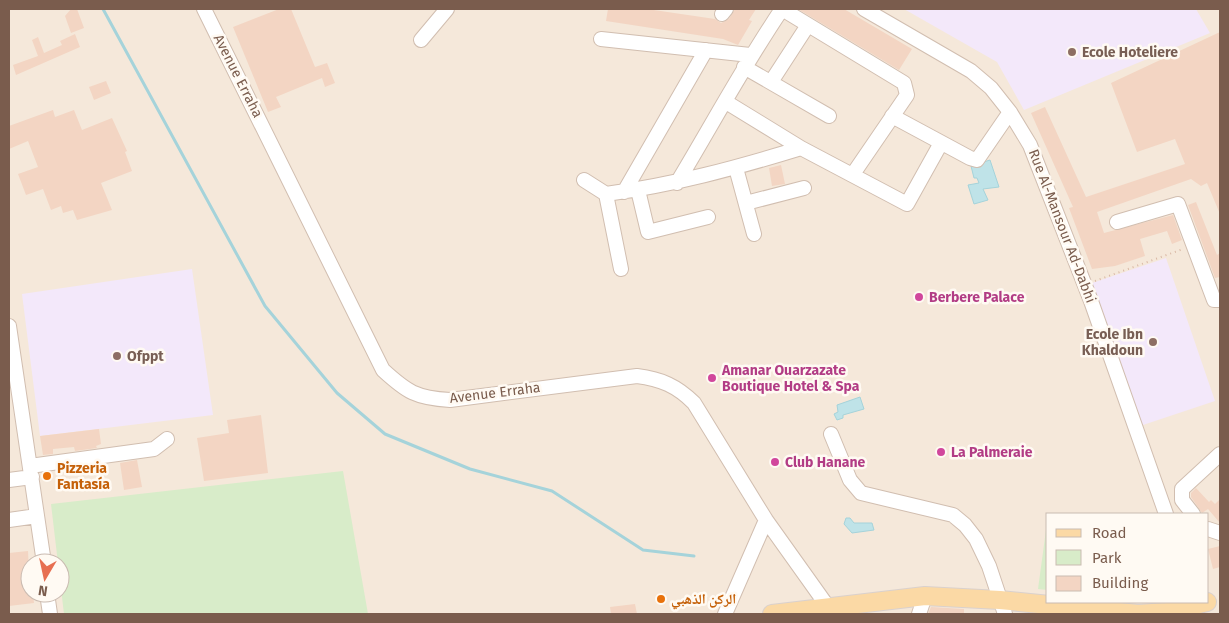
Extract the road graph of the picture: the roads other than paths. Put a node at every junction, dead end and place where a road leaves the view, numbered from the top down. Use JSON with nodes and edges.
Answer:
{"nodes":[{"id":1,"x":204,"y":9,"type":"edge"},
{"id":2,"x":447,"y":9,"type":"edge"},
{"id":3,"x":782,"y":9,"type":"edge"},
{"id":4,"x":864,"y":9,"type":"edge"},
{"id":5,"x":808,"y":25,"type":"junction"},
{"id":6,"x":601,"y":39,"type":"dead end"},
{"id":7,"x":421,"y":40,"type":"dead end"},
{"id":8,"x":706,"y":50,"type":"junction"},
{"id":9,"x":747,"y":61,"type":"junction"},
{"id":10,"x":771,"y":82,"type":"junction"},
{"id":11,"x":726,"y":102,"type":"junction"},
{"id":12,"x":1010,"y":112,"type":"junction"},
{"id":13,"x":829,"y":116,"type":"dead end"},
{"id":14,"x":892,"y":116,"type":"junction"},
{"id":15,"x":941,"y":143,"type":"junction"},
{"id":16,"x":801,"y":148,"type":"junction"},
{"id":17,"x":736,"y":168,"type":"junction"},
{"id":18,"x":853,"y":174,"type":"junction"},
{"id":19,"x":584,"y":180,"type":"dead end"},
{"id":20,"x":677,"y":183,"type":"junction"},
{"id":21,"x":804,"y":188,"type":"dead end"},
{"id":22,"x":631,"y":191,"type":"junction"},
{"id":23,"x":606,"y":194,"type":"junction"},
{"id":24,"x":746,"y":203,"type":"junction"},
{"id":25,"x":708,"y":217,"type":"dead end"},
{"id":26,"x":1117,"y":222,"type":"dead end"},
{"id":27,"x":754,"y":234,"type":"dead end"},
{"id":28,"x":621,"y":270,"type":"dead end"},
{"id":29,"x":1220,"y":300,"type":"edge"},
{"id":30,"x":9,"y":326,"type":"edge"},
{"id":31,"x":831,"y":434,"type":"dead end"},
{"id":32,"x":167,"y":438,"type":"dead end"},
{"id":33,"x":1217,"y":462,"type":"edge"},
{"id":34,"x":31,"y":472,"type":"junction"},
{"id":35,"x":9,"y":480,"type":"edge"},
{"id":36,"x":1166,"y":513,"type":"edge"},
{"id":37,"x":1192,"y":513,"type":"edge"},
{"id":38,"x":37,"y":516,"type":"junction"},
{"id":39,"x":9,"y":520,"type":"edge"},
{"id":40,"x":766,"y":520,"type":"junction"},
{"id":41,"x":43,"y":553,"type":"edge"},
{"id":42,"x":925,"y":596,"type":"junction"},
{"id":43,"x":1201,"y":603,"type":"edge"},
{"id":44,"x":828,"y":607,"type":"junction"},
{"id":45,"x":1003,"y":607,"type":"edge"},
{"id":46,"x":1107,"y":613,"type":"edge"},
{"id":47,"x":725,"y":614,"type":"edge"},
{"id":48,"x":772,"y":614,"type":"edge"},
{"id":49,"x":918,"y":614,"type":"edge"}],
"edges":[{"from":1,"to":40,"type":"street","name":"Avenue Erraha"},
{"from":2,"to":7,"type":"street"},
{"from":3,"to":5,"type":"street"},
{"from":3,"to":9,"type":"street"},
{"from":4,"to":12,"type":"street","name":"Rue Al-Mansour Ad-Dabhi"},
{"from":5,"to":10,"type":"street"},
{"from":5,"to":14,"type":"street"},
{"from":6,"to":8,"type":"street"},
{"from":8,"to":9,"type":"street"},
{"from":8,"to":22,"type":"street"},
{"from":9,"to":10,"type":"street"},
{"from":9,"to":11,"type":"street"},
{"from":10,"to":13,"type":"street"},
{"from":11,"to":16,"type":"street"},
{"from":11,"to":20,"type":"street"},
{"from":12,"to":15,"type":"street"},
{"from":12,"to":36,"type":"street","name":"Rue Al-Mansour Ad-Dabhi"},
{"from":14,"to":15,"type":"street"},
{"from":14,"to":18,"type":"street"},
{"from":15,"to":18,"type":"street"},
{"from":16,"to":17,"type":"street"},
{"from":16,"to":18,"type":"street"},
{"from":17,"to":20,"type":"street"},
{"from":17,"to":24,"type":"street"},
{"from":19,"to":23,"type":"street"},
{"from":20,"to":22,"type":"street"},
{"from":21,"to":24,"type":"street"},
{"from":22,"to":23,"type":"street"},
{"from":22,"to":25,"type":"street"},
{"from":23,"to":28,"type":"street"},
{"from":24,"to":27,"type":"street"},
{"from":26,"to":29,"type":"street"},
{"from":30,"to":34,"type":"street"},
{"from":31,"to":45,"type":"street"},
{"from":32,"to":34,"type":"street"},
{"from":33,"to":37,"type":"street"},
{"from":34,"to":35,"type":"street"},
{"from":34,"to":38,"type":"street"},
{"from":38,"to":39,"type":"street"},
{"from":38,"to":41,"type":"street"},
{"from":40,"to":44,"type":"street","name":"Avenue Erraha"},
{"from":40,"to":47,"type":"street"},
{"from":42,"to":44,"type":"main road"},
{"from":42,"to":45,"type":"main road"},
{"from":42,"to":49,"type":"street"},
{"from":43,"to":46,"type":"main road"},
{"from":44,"to":48,"type":"main road"},
{"from":45,"to":46,"type":"main road"}]}
